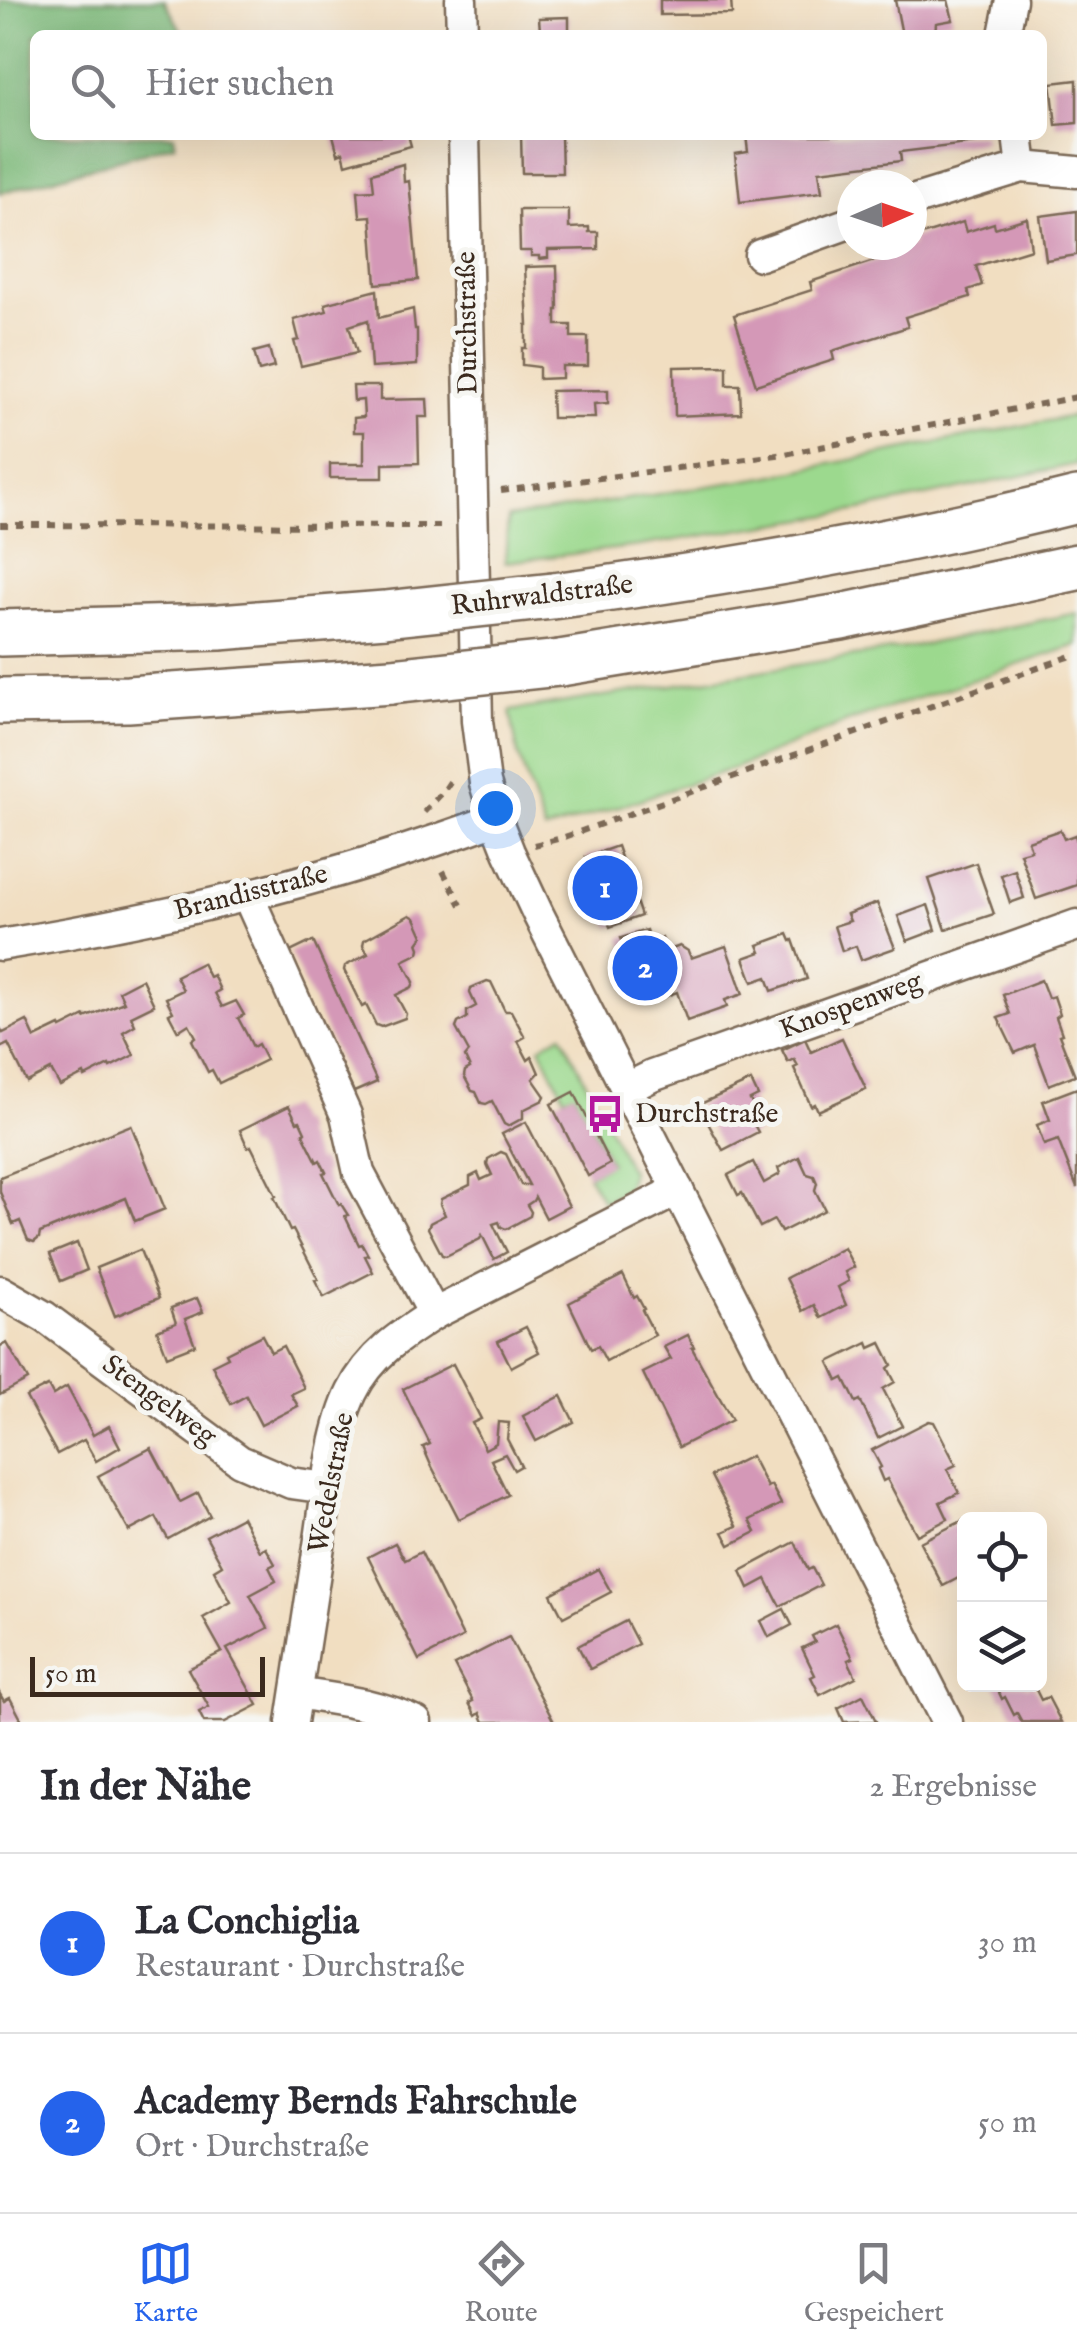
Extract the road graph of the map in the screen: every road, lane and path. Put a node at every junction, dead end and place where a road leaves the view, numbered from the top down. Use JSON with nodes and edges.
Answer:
{"nodes":[{"id":1,"x":461,"y":0,"type":"edge"},
{"id":2,"x":1011,"y":0,"type":"edge"},
{"id":3,"x":462,"y":30,"type":"edge"},
{"id":4,"x":1005,"y":30,"type":"edge"},
{"id":5,"x":464,"y":140,"type":"edge"},
{"id":6,"x":1019,"y":140,"type":"edge"},
{"id":7,"x":1022,"y":167,"type":"junction"},
{"id":8,"x":1077,"y":172,"type":"edge"},
{"id":9,"x":927,"y":196,"type":"edge"},
{"id":10,"x":837,"y":227,"type":"edge"},
{"id":11,"x":760,"y":255,"type":"dead end"},
{"id":12,"x":1077,"y":398,"type":"edge"},
{"id":13,"x":472,"y":494,"type":"junction"},
{"id":14,"x":1077,"y":500,"type":"edge"},
{"id":15,"x":0,"y":524,"type":"edge"},
{"id":16,"x":473,"y":526,"type":"junction"},
{"id":17,"x":1077,"y":567,"type":"edge"},
{"id":18,"x":0,"y":633,"type":"edge"},
{"id":19,"x":1077,"y":654,"type":"edge"},
{"id":20,"x":0,"y":701,"type":"edge"},
{"id":21,"x":496,"y":820,"type":"junction"},
{"id":22,"x":509,"y":852,"type":"junction"},
{"id":23,"x":444,"y":871,"type":"dead end"},
{"id":24,"x":248,"y":896,"type":"junction"},
{"id":25,"x":461,"y":905,"type":"dead end"},
{"id":26,"x":1077,"y":926,"type":"edge"},
{"id":27,"x":0,"y":945,"type":"edge"},
{"id":28,"x":626,"y":1088,"type":"junction"},
{"id":29,"x":678,"y":1190,"type":"junction"},
{"id":30,"x":0,"y":1291,"type":"edge"},
{"id":31,"x":434,"y":1314,"type":"junction"},
{"id":32,"x":327,"y":1488,"type":"junction"},
{"id":33,"x":294,"y":1708,"type":"edge"},
{"id":34,"x":416,"y":1722,"type":"edge"},
{"id":35,"x":948,"y":1722,"type":"edge"}],
"edges":[{"from":1,"to":3,"type":"street"},
{"from":2,"to":4,"type":"street"},
{"from":5,"to":13,"type":"street","name":"Durchstraße"},
{"from":6,"to":7,"type":"street"},
{"from":7,"to":8,"type":"street"},
{"from":7,"to":9,"type":"street"},
{"from":10,"to":11,"type":"street"},
{"from":12,"to":13,"type":"path"},
{"from":13,"to":16,"type":"street","name":"Durchstraße"},
{"from":14,"to":18,"type":"highway","name":"Ruhrwaldstraße","bridge":true},
{"from":15,"to":16,"type":"path"},
{"from":16,"to":21,"type":"street","name":"Durchstraße"},
{"from":17,"to":20,"type":"highway","bridge":true},
{"from":19,"to":22,"type":"path"},
{"from":21,"to":22,"type":"street","name":"Durchstraße"},
{"from":21,"to":24,"type":"street","name":"Brandisstraße"},
{"from":22,"to":28,"type":"street","name":"Durchstraße"},
{"from":23,"to":25,"type":"path"},
{"from":24,"to":27,"type":"street","name":"Brandisstraße"},
{"from":24,"to":31,"type":"street"},
{"from":26,"to":28,"type":"street","name":"Knospenweg"},
{"from":28,"to":29,"type":"street","name":"Durchstraße"},
{"from":29,"to":31,"type":"street","name":"Wedelstraße"},
{"from":29,"to":35,"type":"street","name":"Durchstraße"},
{"from":30,"to":32,"type":"street","name":"Stengelweg"},
{"from":31,"to":32,"type":"street","name":"Wedelstraße"},
{"from":32,"to":33,"type":"street","name":"Wedelstraße"},
{"from":33,"to":34,"type":"street"}]}
